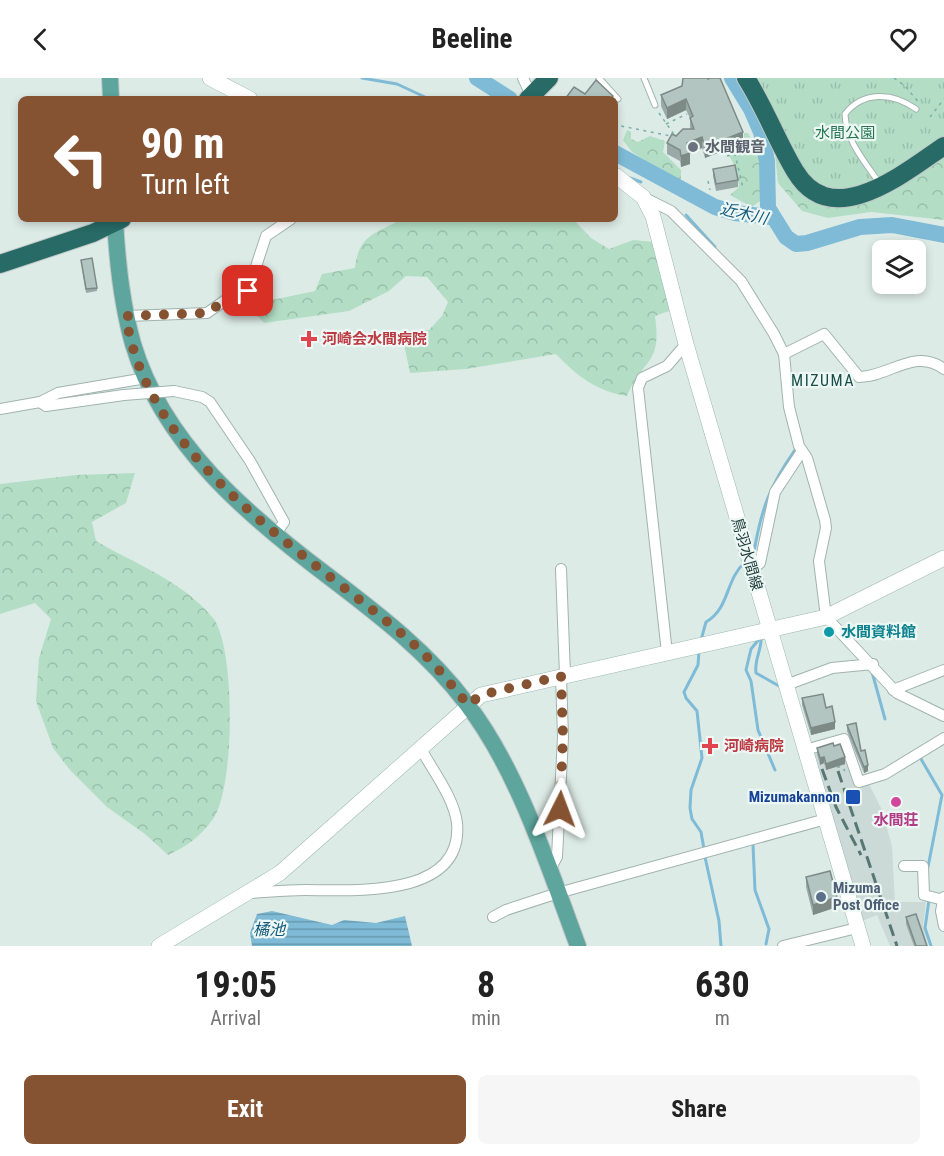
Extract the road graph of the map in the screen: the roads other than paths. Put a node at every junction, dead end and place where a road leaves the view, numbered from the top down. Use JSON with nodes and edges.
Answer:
{"nodes":[{"id":1,"x":110,"y":78,"type":"edge"},
{"id":2,"x":210,"y":78,"type":"edge"},
{"id":3,"x":523,"y":78,"type":"edge"},
{"id":4,"x":549,"y":78,"type":"edge"},
{"id":5,"x":599,"y":78,"type":"edge"},
{"id":6,"x":644,"y":78,"type":"edge"},
{"id":7,"x":746,"y":78,"type":"edge"},
{"id":8,"x":111,"y":96,"type":"edge"},
{"id":9,"x":244,"y":96,"type":"edge"},
{"id":10,"x":528,"y":96,"type":"edge"},
{"id":11,"x":531,"y":96,"type":"edge"},
{"id":12,"x":615,"y":96,"type":"edge"},
{"id":13,"x":656,"y":105,"type":"road end"},
{"id":14,"x":916,"y":109,"type":"dead end"},
{"id":15,"x":944,"y":146,"type":"edge"},
{"id":16,"x":618,"y":177,"type":"edge"},
{"id":17,"x":881,"y":185,"type":"junction"},
{"id":18,"x":644,"y":197,"type":"junction"},
{"id":19,"x":113,"y":222,"type":"edge"},
{"id":20,"x":117,"y":222,"type":"edge"},
{"id":21,"x":287,"y":222,"type":"edge"},
{"id":22,"x":0,"y":264,"type":"edge"},
{"id":23,"x":126,"y":316,"type":"junction"},
{"id":24,"x":686,"y":344,"type":"junction"},
{"id":25,"x":784,"y":354,"type":"junction"},
{"id":26,"x":944,"y":369,"type":"edge"},
{"id":27,"x":146,"y":378,"type":"junction"},
{"id":28,"x":40,"y":402,"type":"junction"},
{"id":29,"x":0,"y":409,"type":"edge"},
{"id":30,"x":802,"y":451,"type":"junction"},
{"id":31,"x":276,"y":534,"type":"junction"},
{"id":32,"x":944,"y":558,"type":"edge"},
{"id":33,"x":561,"y":569,"type":"dead end"},
{"id":34,"x":752,"y":570,"type":"junction"},
{"id":35,"x":826,"y":617,"type":"junction"},
{"id":36,"x":770,"y":630,"type":"junction"},
{"id":37,"x":667,"y":653,"type":"junction"},
{"id":38,"x":873,"y":664,"type":"junction"},
{"id":39,"x":944,"y":670,"type":"edge"},
{"id":40,"x":563,"y":676,"type":"junction"},
{"id":41,"x":786,"y":685,"type":"junction"},
{"id":42,"x":893,"y":690,"type":"junction"},
{"id":43,"x":468,"y":705,"type":"junction"},
{"id":44,"x":944,"y":716,"type":"edge"},
{"id":45,"x":944,"y":738,"type":"edge"},
{"id":46,"x":421,"y":749,"type":"junction"},
{"id":47,"x":805,"y":750,"type":"junction"},
{"id":48,"x":826,"y":819,"type":"junction"},
{"id":49,"x":904,"y":866,"type":"dead end"},
{"id":50,"x":549,"y":871,"type":"junction"},
{"id":51,"x":243,"y":893,"type":"junction"},
{"id":52,"x":558,"y":893,"type":"junction"},
{"id":53,"x":943,"y":899,"type":"edge"},
{"id":54,"x":493,"y":917,"type":"dead end"},
{"id":55,"x":944,"y":926,"type":"edge"},
{"id":56,"x":857,"y":928,"type":"junction"},
{"id":57,"x":829,"y":940,"type":"edge"},
{"id":58,"x":159,"y":946,"type":"edge"},
{"id":59,"x":578,"y":946,"type":"edge"},
{"id":60,"x":783,"y":946,"type":"edge"},
{"id":61,"x":862,"y":946,"type":"edge"}],
"edges":[{"from":1,"to":8,"type":"main road"},
{"from":2,"to":9,"type":"street"},
{"from":3,"to":10,"type":"street"},
{"from":4,"to":11,"type":"highway"},
{"from":5,"to":12,"type":"lane"},
{"from":6,"to":13,"type":"lane"},
{"from":7,"to":17,"type":"highway"},
{"from":14,"to":17,"type":"lane"},
{"from":15,"to":17,"type":"highway"},
{"from":16,"to":18,"type":"street"},
{"from":18,"to":24,"type":"street","name":"鳥羽水間線"},
{"from":18,"to":25,"type":"street"},
{"from":19,"to":22,"type":"highway"},
{"from":20,"to":23,"type":"main road"},
{"from":21,"to":23,"type":"street"},
{"from":23,"to":27,"type":"main road"},
{"from":24,"to":34,"type":"street","name":"鳥羽水間線"},
{"from":24,"to":37,"type":"street"},
{"from":25,"to":26,"type":"street"},
{"from":25,"to":30,"type":"street"},
{"from":27,"to":28,"type":"street"},
{"from":27,"to":31,"type":"main road"},
{"from":28,"to":29,"type":"street"},
{"from":28,"to":31,"type":"street","bridge":true},
{"from":30,"to":34,"type":"street"},
{"from":30,"to":35,"type":"street"},
{"from":31,"to":43,"type":"main road"},
{"from":32,"to":35,"type":"street"},
{"from":33,"to":40,"type":"street"},
{"from":34,"to":36,"type":"street","name":"鳥羽水間線"},
{"from":35,"to":36,"type":"street"},
{"from":35,"to":38,"type":"street"},
{"from":36,"to":37,"type":"street"},
{"from":36,"to":41,"type":"street","name":"鳥羽水間線"},
{"from":37,"to":40,"type":"street"},
{"from":38,"to":41,"type":"street"},
{"from":38,"to":42,"type":"street"},
{"from":39,"to":42,"type":"street"},
{"from":40,"to":43,"type":"street"},
{"from":40,"to":50,"type":"street"},
{"from":41,"to":47,"type":"street","name":"鳥羽水間線"},
{"from":42,"to":44,"type":"street"},
{"from":43,"to":46,"type":"street"},
{"from":43,"to":50,"type":"main road"},
{"from":45,"to":47,"type":"street"},
{"from":46,"to":51,"type":"street"},
{"from":46,"to":51,"type":"street"},
{"from":47,"to":48,"type":"street","name":"鳥羽水間線"},
{"from":48,"to":52,"type":"street"},
{"from":48,"to":56,"type":"street","name":"鳥羽水間線"},
{"from":49,"to":53,"type":"street"},
{"from":50,"to":52,"type":"main road"},
{"from":51,"to":58,"type":"street"},
{"from":52,"to":54,"type":"street"},
{"from":52,"to":59,"type":"main road"},
{"from":53,"to":55,"type":"street"},
{"from":56,"to":57,"type":"street"},
{"from":56,"to":61,"type":"street","name":"鳥羽水間線"},
{"from":57,"to":60,"type":"street"}]}
